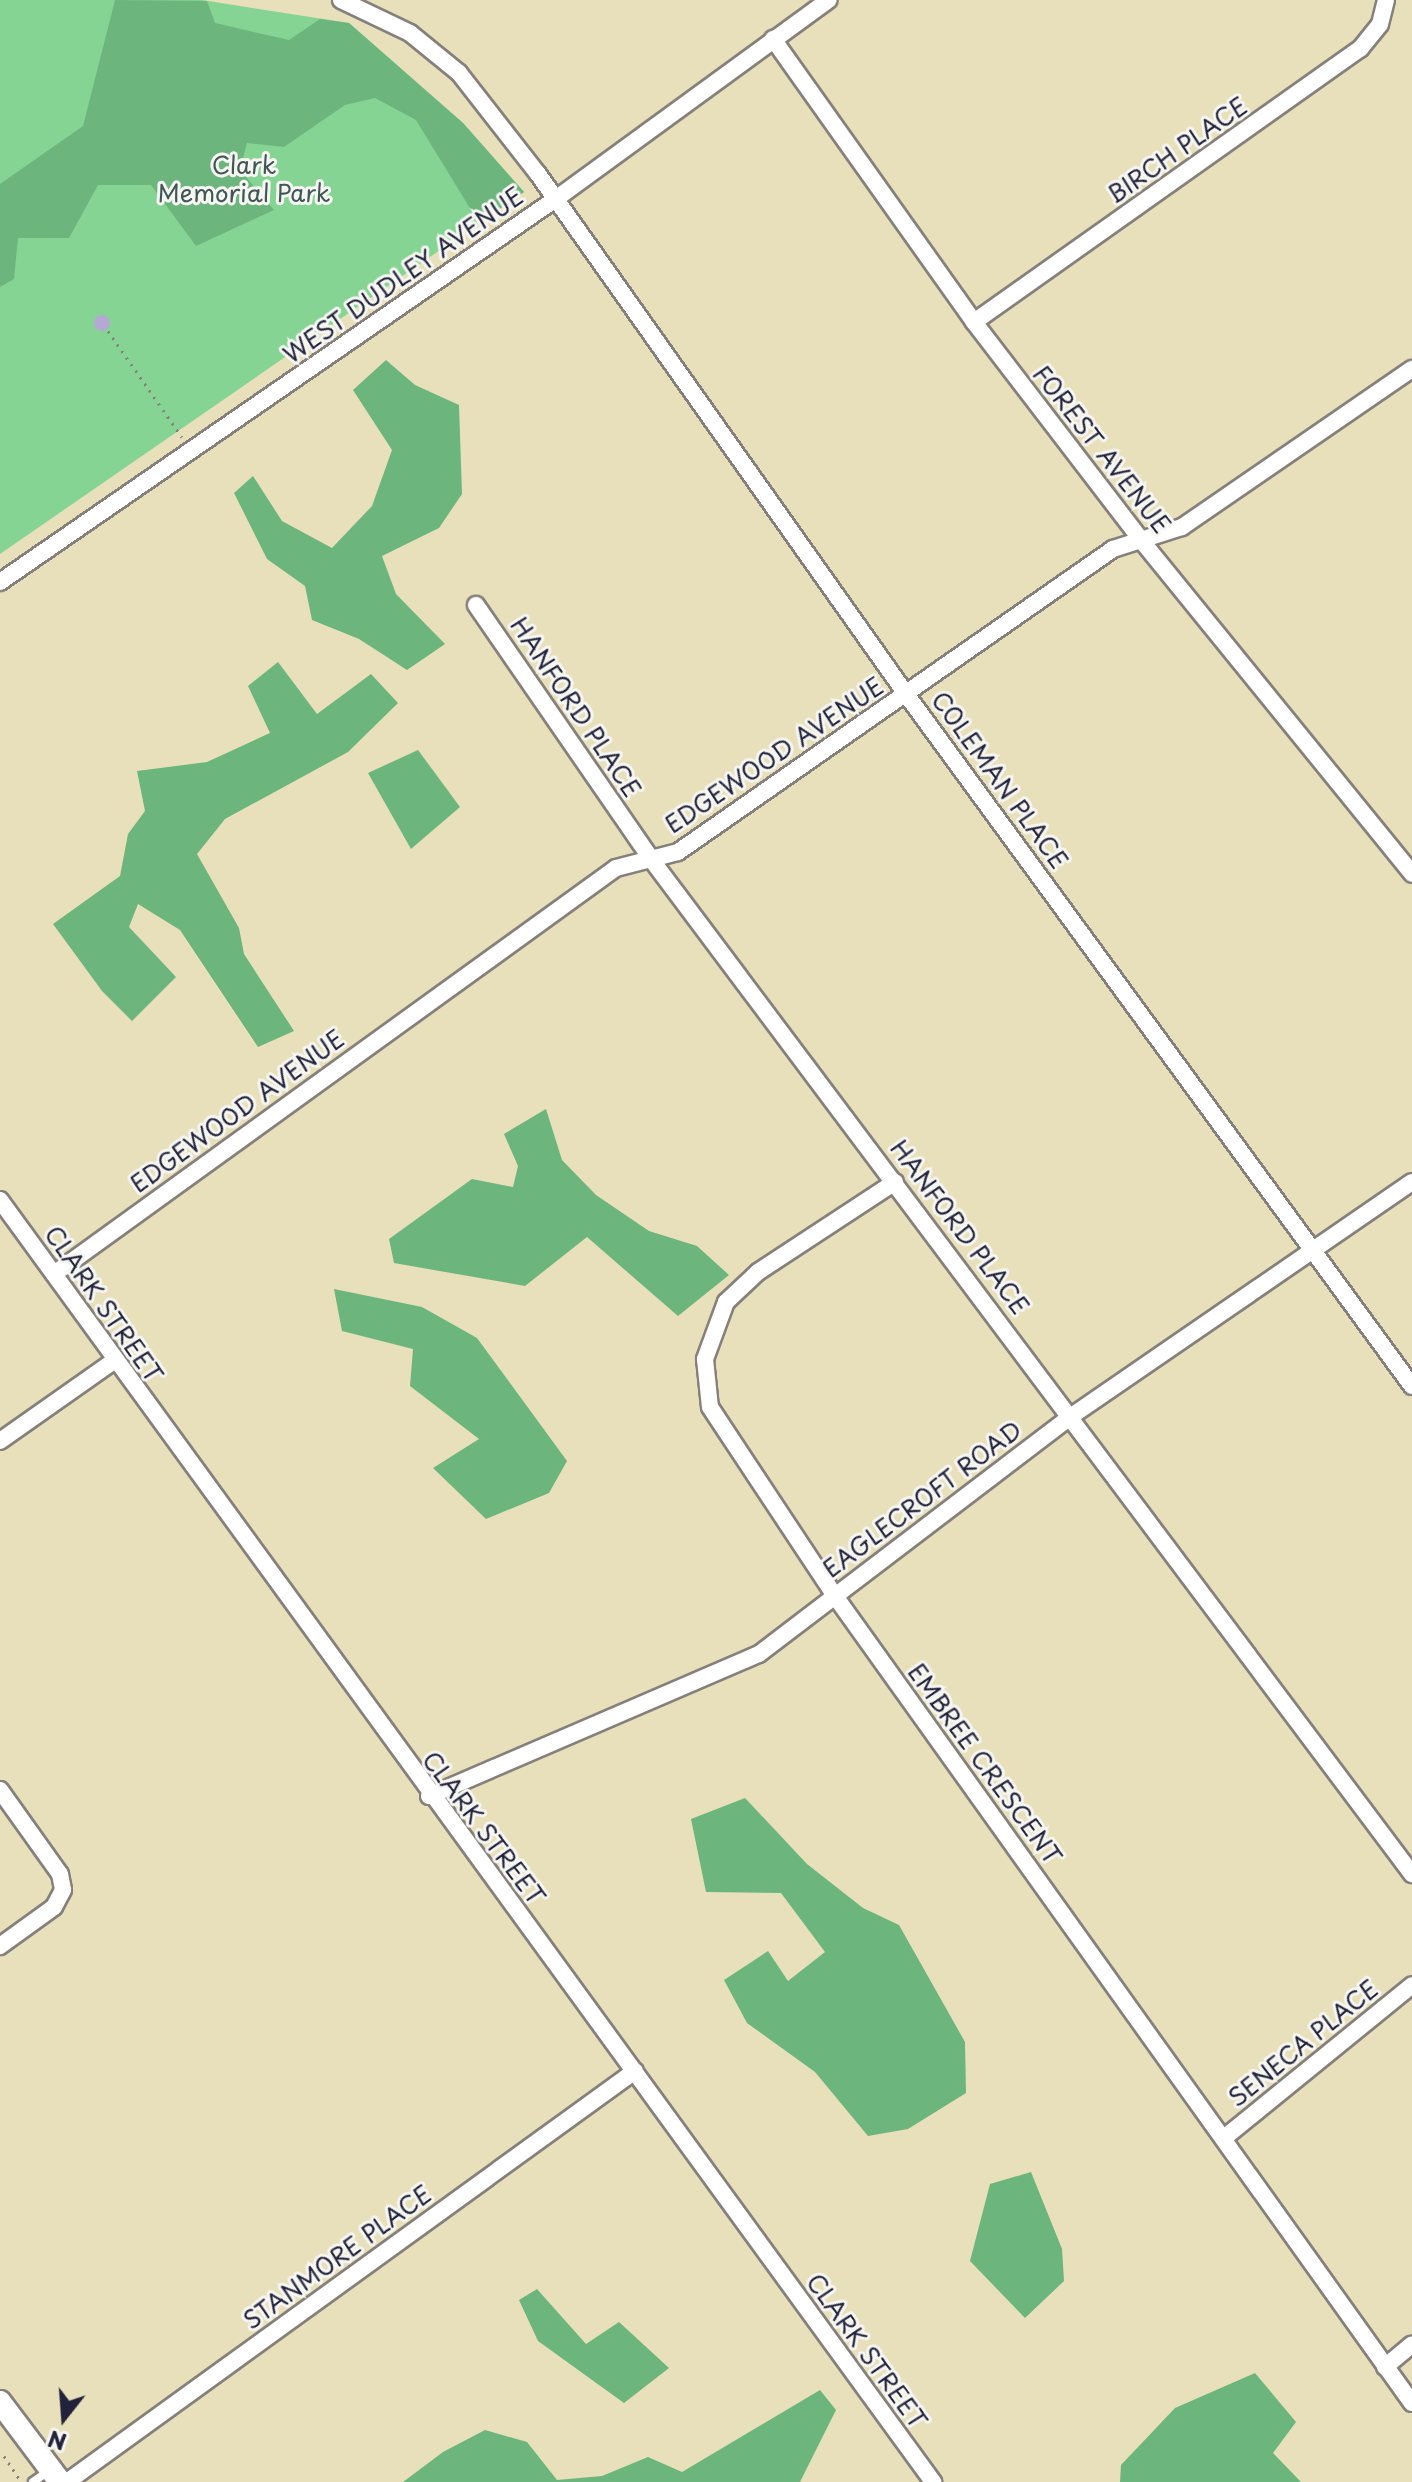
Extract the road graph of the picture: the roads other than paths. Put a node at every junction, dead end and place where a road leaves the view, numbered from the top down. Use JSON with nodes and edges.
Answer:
{"nodes":[{"id":1,"x":341,"y":0,"type":"edge"},
{"id":2,"x":829,"y":0,"type":"edge"},
{"id":3,"x":1386,"y":0,"type":"edge"},
{"id":4,"x":773,"y":39,"type":"junction"},
{"id":5,"x":557,"y":198,"type":"junction"},
{"id":6,"x":974,"y":322,"type":"junction"},
{"id":7,"x":1412,"y":369,"type":"edge"},
{"id":8,"x":1141,"y":540,"type":"junction"},
{"id":9,"x":0,"y":582,"type":"edge"},
{"id":10,"x":476,"y":605,"type":"dead end"},
{"id":11,"x":906,"y":694,"type":"junction"},
{"id":12,"x":651,"y":859,"type":"junction"},
{"id":13,"x":1412,"y":874,"type":"edge"},
{"id":14,"x":895,"y":1182,"type":"junction"},
{"id":15,"x":1412,"y":1182,"type":"edge"},
{"id":16,"x":0,"y":1200,"type":"edge"},
{"id":17,"x":1314,"y":1250,"type":"junction"},
{"id":18,"x":54,"y":1274,"type":"junction"},
{"id":19,"x":114,"y":1361,"type":"junction"},
{"id":20,"x":1412,"y":1386,"type":"edge"},
{"id":21,"x":1073,"y":1415,"type":"junction"},
{"id":22,"x":0,"y":1441,"type":"edge"},
{"id":23,"x":835,"y":1596,"type":"junction"},
{"id":24,"x":0,"y":1790,"type":"edge"},
{"id":25,"x":429,"y":1796,"type":"junction"},
{"id":26,"x":1412,"y":1874,"type":"edge"},
{"id":27,"x":0,"y":1946,"type":"edge"},
{"id":28,"x":1412,"y":1985,"type":"edge"},
{"id":29,"x":635,"y":2071,"type":"junction"},
{"id":30,"x":1224,"y":2138,"type":"junction"},
{"id":31,"x":1412,"y":2344,"type":"edge"},
{"id":32,"x":1385,"y":2367,"type":"junction"},
{"id":33,"x":0,"y":2402,"type":"edge"},
{"id":34,"x":1412,"y":2403,"type":"edge"},
{"id":35,"x":52,"y":2479,"type":"edge"},
{"id":36,"x":933,"y":2482,"type":"edge"}],
"edges":[{"from":1,"to":5,"type":"street","name":"COLEMAN PLACE"},
{"from":2,"to":4,"type":"street","name":"WEST DUDLEY AVENUE"},
{"from":3,"to":6,"type":"street","name":"BIRCH PLACE"},
{"from":4,"to":5,"type":"street","name":"WEST DUDLEY AVENUE"},
{"from":4,"to":6,"type":"street","name":"FOREST AVENUE"},
{"from":5,"to":9,"type":"street","name":"WEST DUDLEY AVENUE"},
{"from":5,"to":11,"type":"street","name":"COLEMAN PLACE"},
{"from":6,"to":8,"type":"street","name":"FOREST AVENUE"},
{"from":7,"to":8,"type":"street","name":"EDGEWOOD AVENUE"},
{"from":8,"to":11,"type":"street","name":"EDGEWOOD AVENUE"},
{"from":8,"to":13,"type":"street","name":"FOREST AVENUE"},
{"from":10,"to":12,"type":"street","name":"HANFORD PLACE"},
{"from":11,"to":12,"type":"street","name":"EDGEWOOD AVENUE"},
{"from":11,"to":17,"type":"street","name":"COLEMAN PLACE"},
{"from":12,"to":14,"type":"street","name":"HANFORD PLACE"},
{"from":12,"to":18,"type":"street","name":"EDGEWOOD AVENUE"},
{"from":14,"to":21,"type":"street","name":"HANFORD PLACE"},
{"from":14,"to":23,"type":"street","name":"EMBREE CRESCENT"},
{"from":15,"to":17,"type":"street","name":"EAGLECROFT ROAD"},
{"from":16,"to":18,"type":"street","name":"CLARK STREET"},
{"from":17,"to":20,"type":"street","name":"COLEMAN PLACE"},
{"from":17,"to":21,"type":"street","name":"EAGLECROFT ROAD"},
{"from":18,"to":19,"type":"street","name":"CLARK STREET"},
{"from":19,"to":22,"type":"street"},
{"from":19,"to":25,"type":"street","name":"CLARK STREET"},
{"from":21,"to":23,"type":"street","name":"EAGLECROFT ROAD"},
{"from":21,"to":26,"type":"street","name":"HANFORD PLACE"},
{"from":23,"to":25,"type":"street","name":"EAGLECROFT ROAD"},
{"from":23,"to":30,"type":"street","name":"EMBREE CRESCENT"},
{"from":24,"to":27,"type":"street"},
{"from":25,"to":29,"type":"street","name":"CLARK STREET"},
{"from":28,"to":30,"type":"street","name":"SENECA PLACE"},
{"from":29,"to":35,"type":"street","name":"STANMORE PLACE"},
{"from":29,"to":36,"type":"street","name":"CLARK STREET"},
{"from":30,"to":32,"type":"street","name":"EMBREE CRESCENT"},
{"from":31,"to":32,"type":"street"},
{"from":32,"to":34,"type":"street","name":"EMBREE CRESCENT"},
{"from":33,"to":35,"type":"street"}]}
